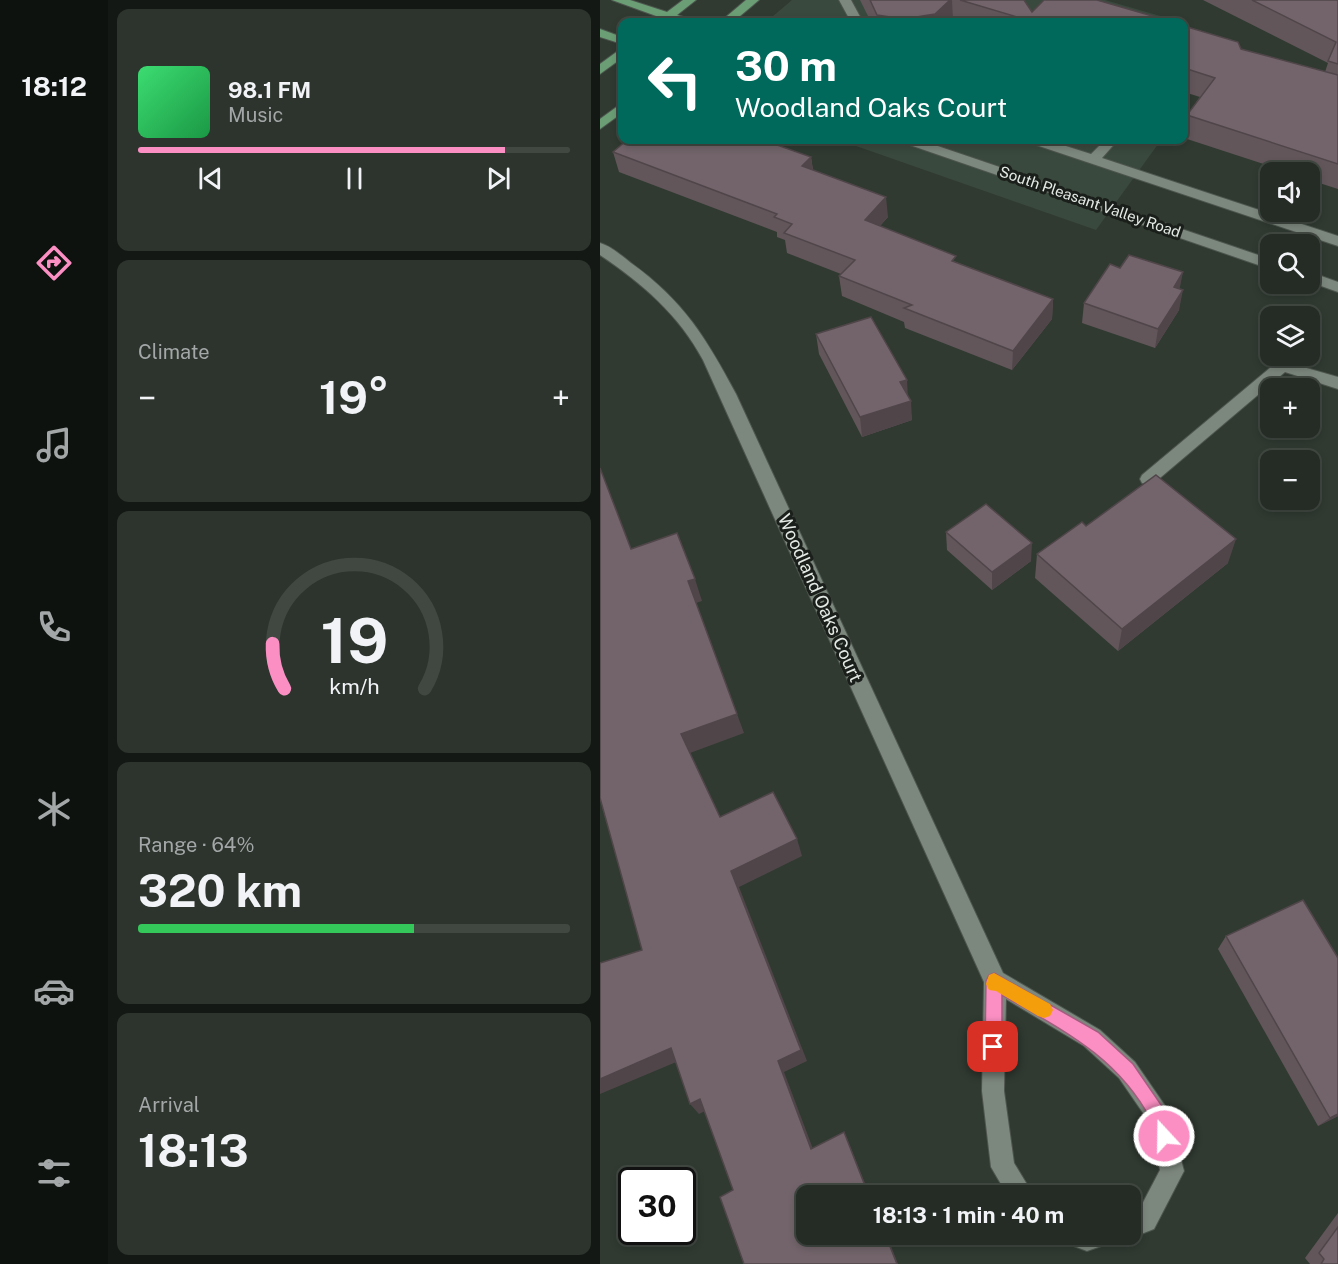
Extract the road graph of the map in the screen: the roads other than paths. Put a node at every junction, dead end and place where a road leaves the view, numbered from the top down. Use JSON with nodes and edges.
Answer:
{"nodes":[{"id":1,"x":618,"y":0,"type":"edge"},
{"id":2,"x":690,"y":0,"type":"edge"},
{"id":3,"x":753,"y":0,"type":"edge"},
{"id":4,"x":845,"y":0,"type":"edge"},
{"id":5,"x":660,"y":18,"type":"edge"},
{"id":6,"x":668,"y":18,"type":"edge"},
{"id":7,"x":731,"y":18,"type":"edge"},
{"id":8,"x":855,"y":18,"type":"edge"},
{"id":9,"x":600,"y":33,"type":"edge"},
{"id":10,"x":618,"y":40,"type":"edge"},
{"id":11,"x":618,"y":55,"type":"edge"},
{"id":12,"x":600,"y":70,"type":"edge"},
{"id":13,"x":618,"y":110,"type":"edge"},
{"id":14,"x":600,"y":125,"type":"edge"},
{"id":15,"x":921,"y":144,"type":"edge"},
{"id":16,"x":1047,"y":144,"type":"edge"},
{"id":17,"x":1108,"y":144,"type":"edge"},
{"id":18,"x":1094,"y":159,"type":"junction"},
{"id":19,"x":1338,"y":241,"type":"edge"},
{"id":20,"x":600,"y":248,"type":"edge"},
{"id":21,"x":1260,"y":261,"type":"edge"},
{"id":22,"x":1320,"y":281,"type":"edge"},
{"id":23,"x":1338,"y":287,"type":"edge"},
{"id":24,"x":1338,"y":383,"type":"edge"},
{"id":25,"x":1148,"y":479,"type":"edge"},
{"id":26,"x":994,"y":981,"type":"junction"},
{"id":27,"x":1015,"y":1185,"type":"edge"},
{"id":28,"x":1141,"y":1223,"type":"edge"}],
"edges":[{"from":1,"to":5,"type":"main road"},
{"from":2,"to":6,"type":"main road"},
{"from":3,"to":7,"type":"main road"},
{"from":4,"to":8,"type":"street"},
{"from":9,"to":10,"type":"main road"},
{"from":11,"to":12,"type":"main road"},
{"from":13,"to":14,"type":"main road"},
{"from":15,"to":21,"type":"street","name":"South Pleasant Valley Road"},
{"from":16,"to":18,"type":"street"},
{"from":17,"to":18,"type":"street"},
{"from":18,"to":19,"type":"street"},
{"from":20,"to":26,"type":"street","name":"Woodland Oaks Court"},
{"from":22,"to":23,"type":"street"},
{"from":24,"to":25,"type":"street"},
{"from":26,"to":27,"type":"street","name":"Woodland Oaks Court"},
{"from":26,"to":28,"type":"street"}]}
